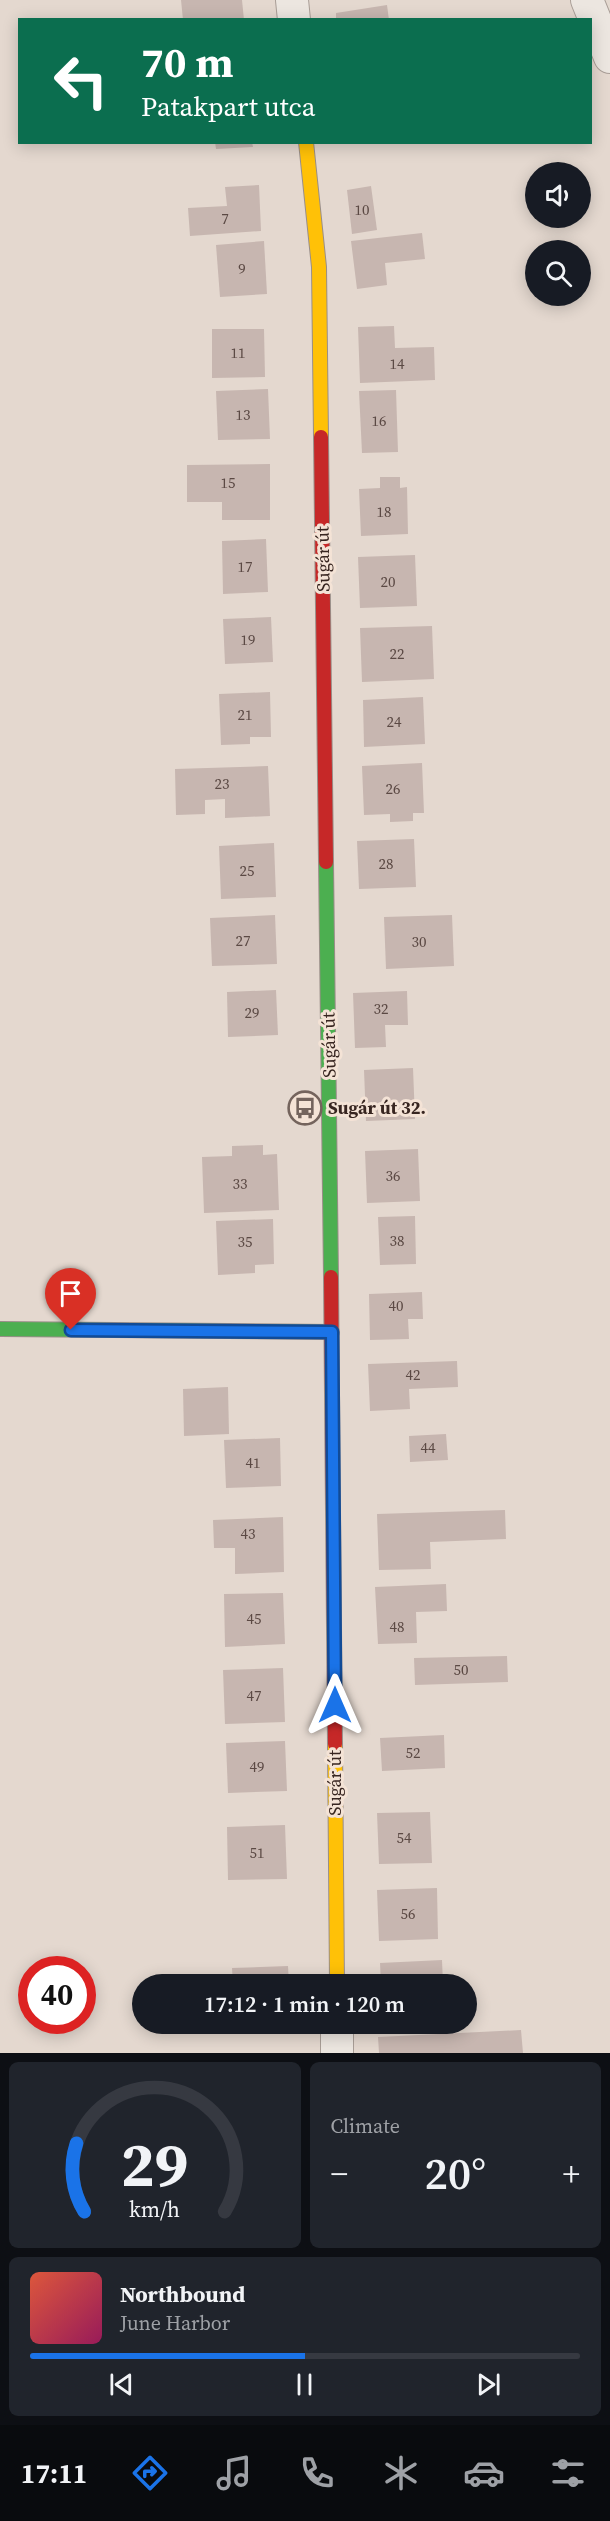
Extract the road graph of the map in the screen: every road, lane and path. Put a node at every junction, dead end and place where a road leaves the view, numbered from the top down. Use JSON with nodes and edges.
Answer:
{"nodes":[{"id":1,"x":292,"y":0,"type":"edge"},
{"id":2,"x":587,"y":0,"type":"edge"},
{"id":3,"x":294,"y":18,"type":"edge"},
{"id":4,"x":610,"y":57,"type":"edge"},
{"id":5,"x":306,"y":144,"type":"edge"},
{"id":6,"x":0,"y":1329,"type":"edge"},
{"id":7,"x":332,"y":1332,"type":"junction"},
{"id":8,"x":337,"y":1974,"type":"edge"},
{"id":9,"x":337,"y":2034,"type":"edge"},
{"id":10,"x":337,"y":2053,"type":"edge"}],
"edges":[{"from":1,"to":3,"type":"street"},
{"from":2,"to":4,"type":"street"},
{"from":5,"to":7,"type":"street","name":"Sugár út"},
{"from":6,"to":7,"type":"street"},
{"from":7,"to":8,"type":"street","name":"Sugár út"},
{"from":9,"to":10,"type":"street"}]}
